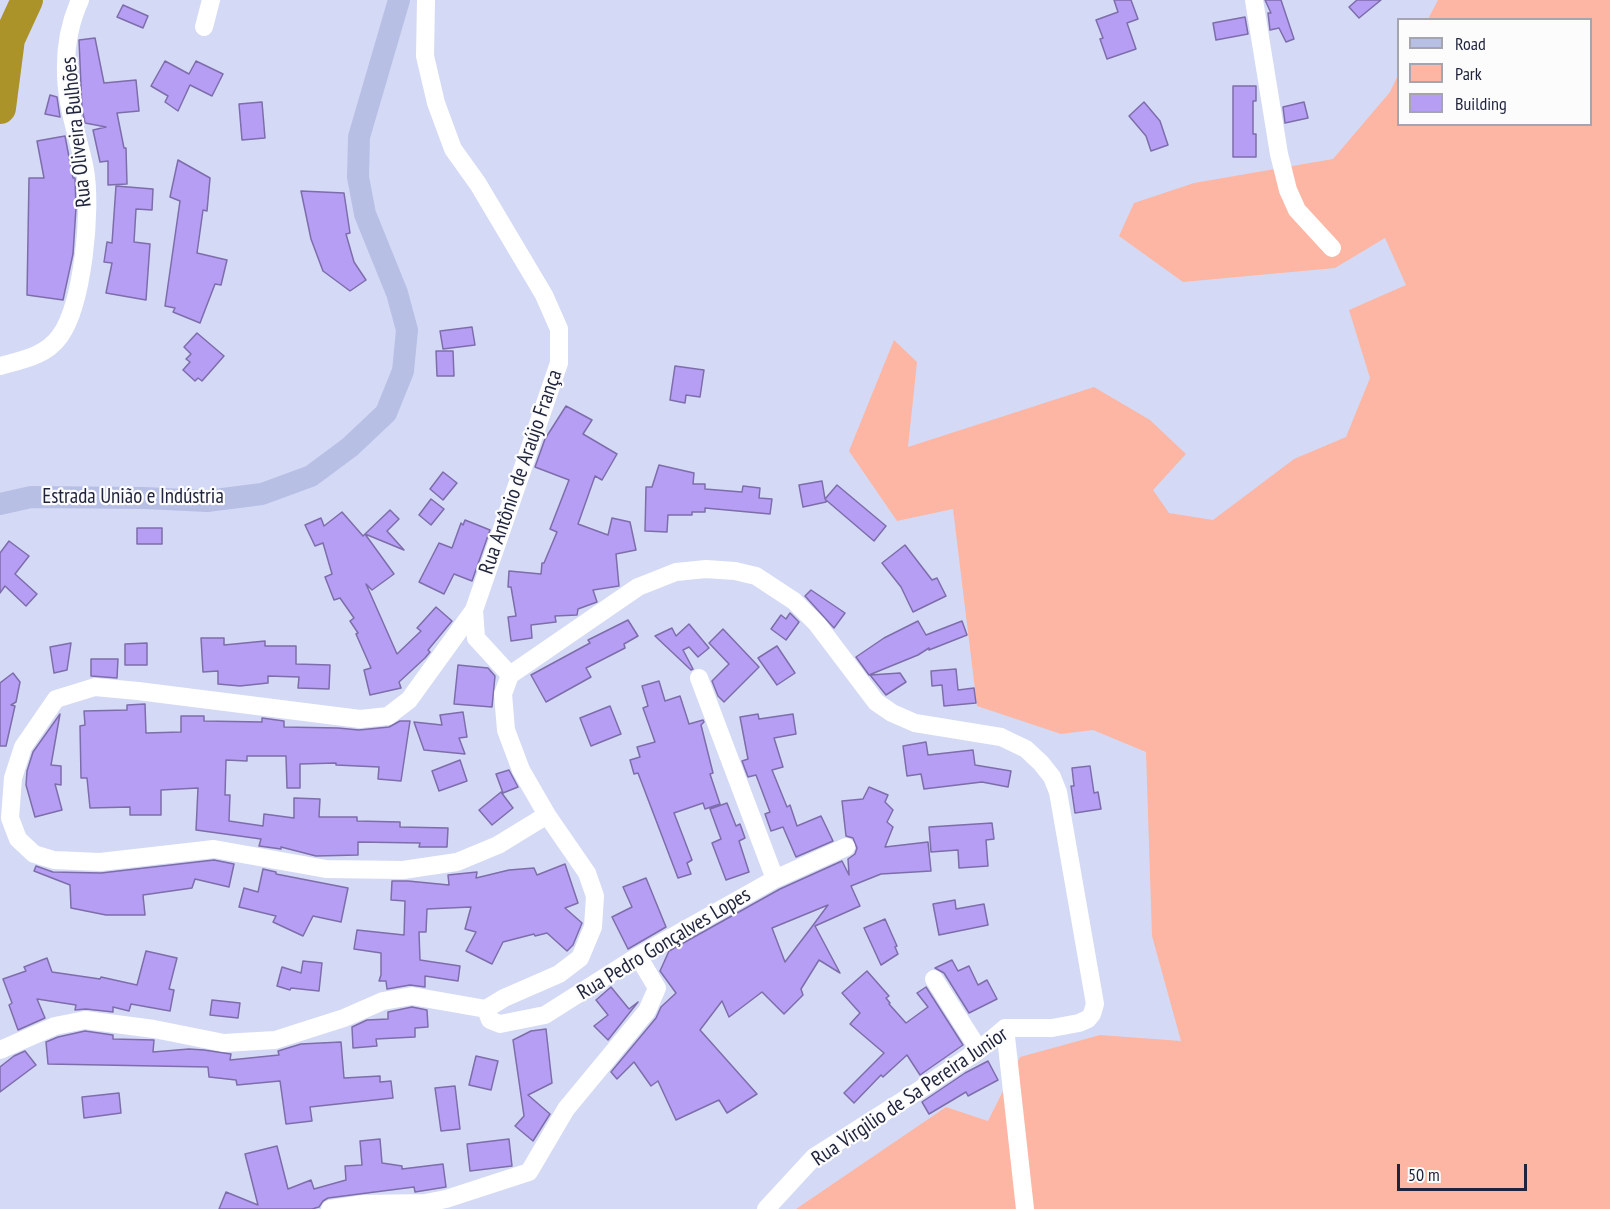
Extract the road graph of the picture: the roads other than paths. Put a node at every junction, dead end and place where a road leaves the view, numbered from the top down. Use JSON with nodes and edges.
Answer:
{"nodes":[{"id":1,"x":80,"y":0,"type":"edge"},
{"id":2,"x":211,"y":0,"type":"edge"},
{"id":3,"x":399,"y":0,"type":"edge"},
{"id":4,"x":426,"y":0,"type":"edge"},
{"id":5,"x":1254,"y":0,"type":"edge"},
{"id":6,"x":204,"y":27,"type":"dead end"},
{"id":7,"x":1332,"y":248,"type":"dead end"},
{"id":8,"x":0,"y":366,"type":"edge"},
{"id":9,"x":0,"y":504,"type":"edge"},
{"id":10,"x":474,"y":610,"type":"junction"},
{"id":11,"x":510,"y":675,"type":"junction"},
{"id":12,"x":699,"y":678,"type":"dead end"},
{"id":13,"x":548,"y":815,"type":"junction"},
{"id":14,"x":846,"y":847,"type":"dead end"},
{"id":15,"x":775,"y":879,"type":"junction"},
{"id":16,"x":638,"y":956,"type":"junction"},
{"id":17,"x":934,"y":979,"type":"dead end"},
{"id":18,"x":486,"y":1009,"type":"junction"},
{"id":19,"x":1005,"y":1028,"type":"junction"},
{"id":20,"x":0,"y":1050,"type":"edge"},
{"id":21,"x":979,"y":1050,"type":"junction"},
{"id":22,"x":330,"y":1209,"type":"edge"},
{"id":23,"x":766,"y":1209,"type":"edge"},
{"id":24,"x":1025,"y":1209,"type":"edge"}],
"edges":[{"from":1,"to":8,"type":"street","name":"Rua Oliveira Bulhões"},
{"from":2,"to":6,"type":"street"},
{"from":3,"to":9,"type":"main road","name":"Estrada União e Indústria"},
{"from":4,"to":10,"type":"street","name":"Rua Antônio de Araújo França"},
{"from":5,"to":7,"type":"street"},
{"from":10,"to":11,"type":"street","name":"Rua Antônio de Araújo França"},
{"from":10,"to":13,"type":"street"},
{"from":11,"to":13,"type":"street"},
{"from":11,"to":19,"type":"street","name":"Rua Virgilio de Sa Pereira Junior"},
{"from":12,"to":15,"type":"street"},
{"from":13,"to":18,"type":"street"},
{"from":14,"to":15,"type":"street","name":"Rua Pedro Gonçalves Lopes"},
{"from":15,"to":16,"type":"street","name":"Rua Pedro Gonçalves Lopes"},
{"from":16,"to":18,"type":"street","name":"Rua Pedro Gonçalves Lopes"},
{"from":16,"to":22,"type":"street"},
{"from":17,"to":21,"type":"street"},
{"from":18,"to":20,"type":"street"},
{"from":19,"to":21,"type":"street","name":"Rua Virgilio de Sa Pereira Junior"},
{"from":19,"to":24,"type":"street"},
{"from":21,"to":23,"type":"street","name":"Rua Virgilio de Sa Pereira Junior"}]}
